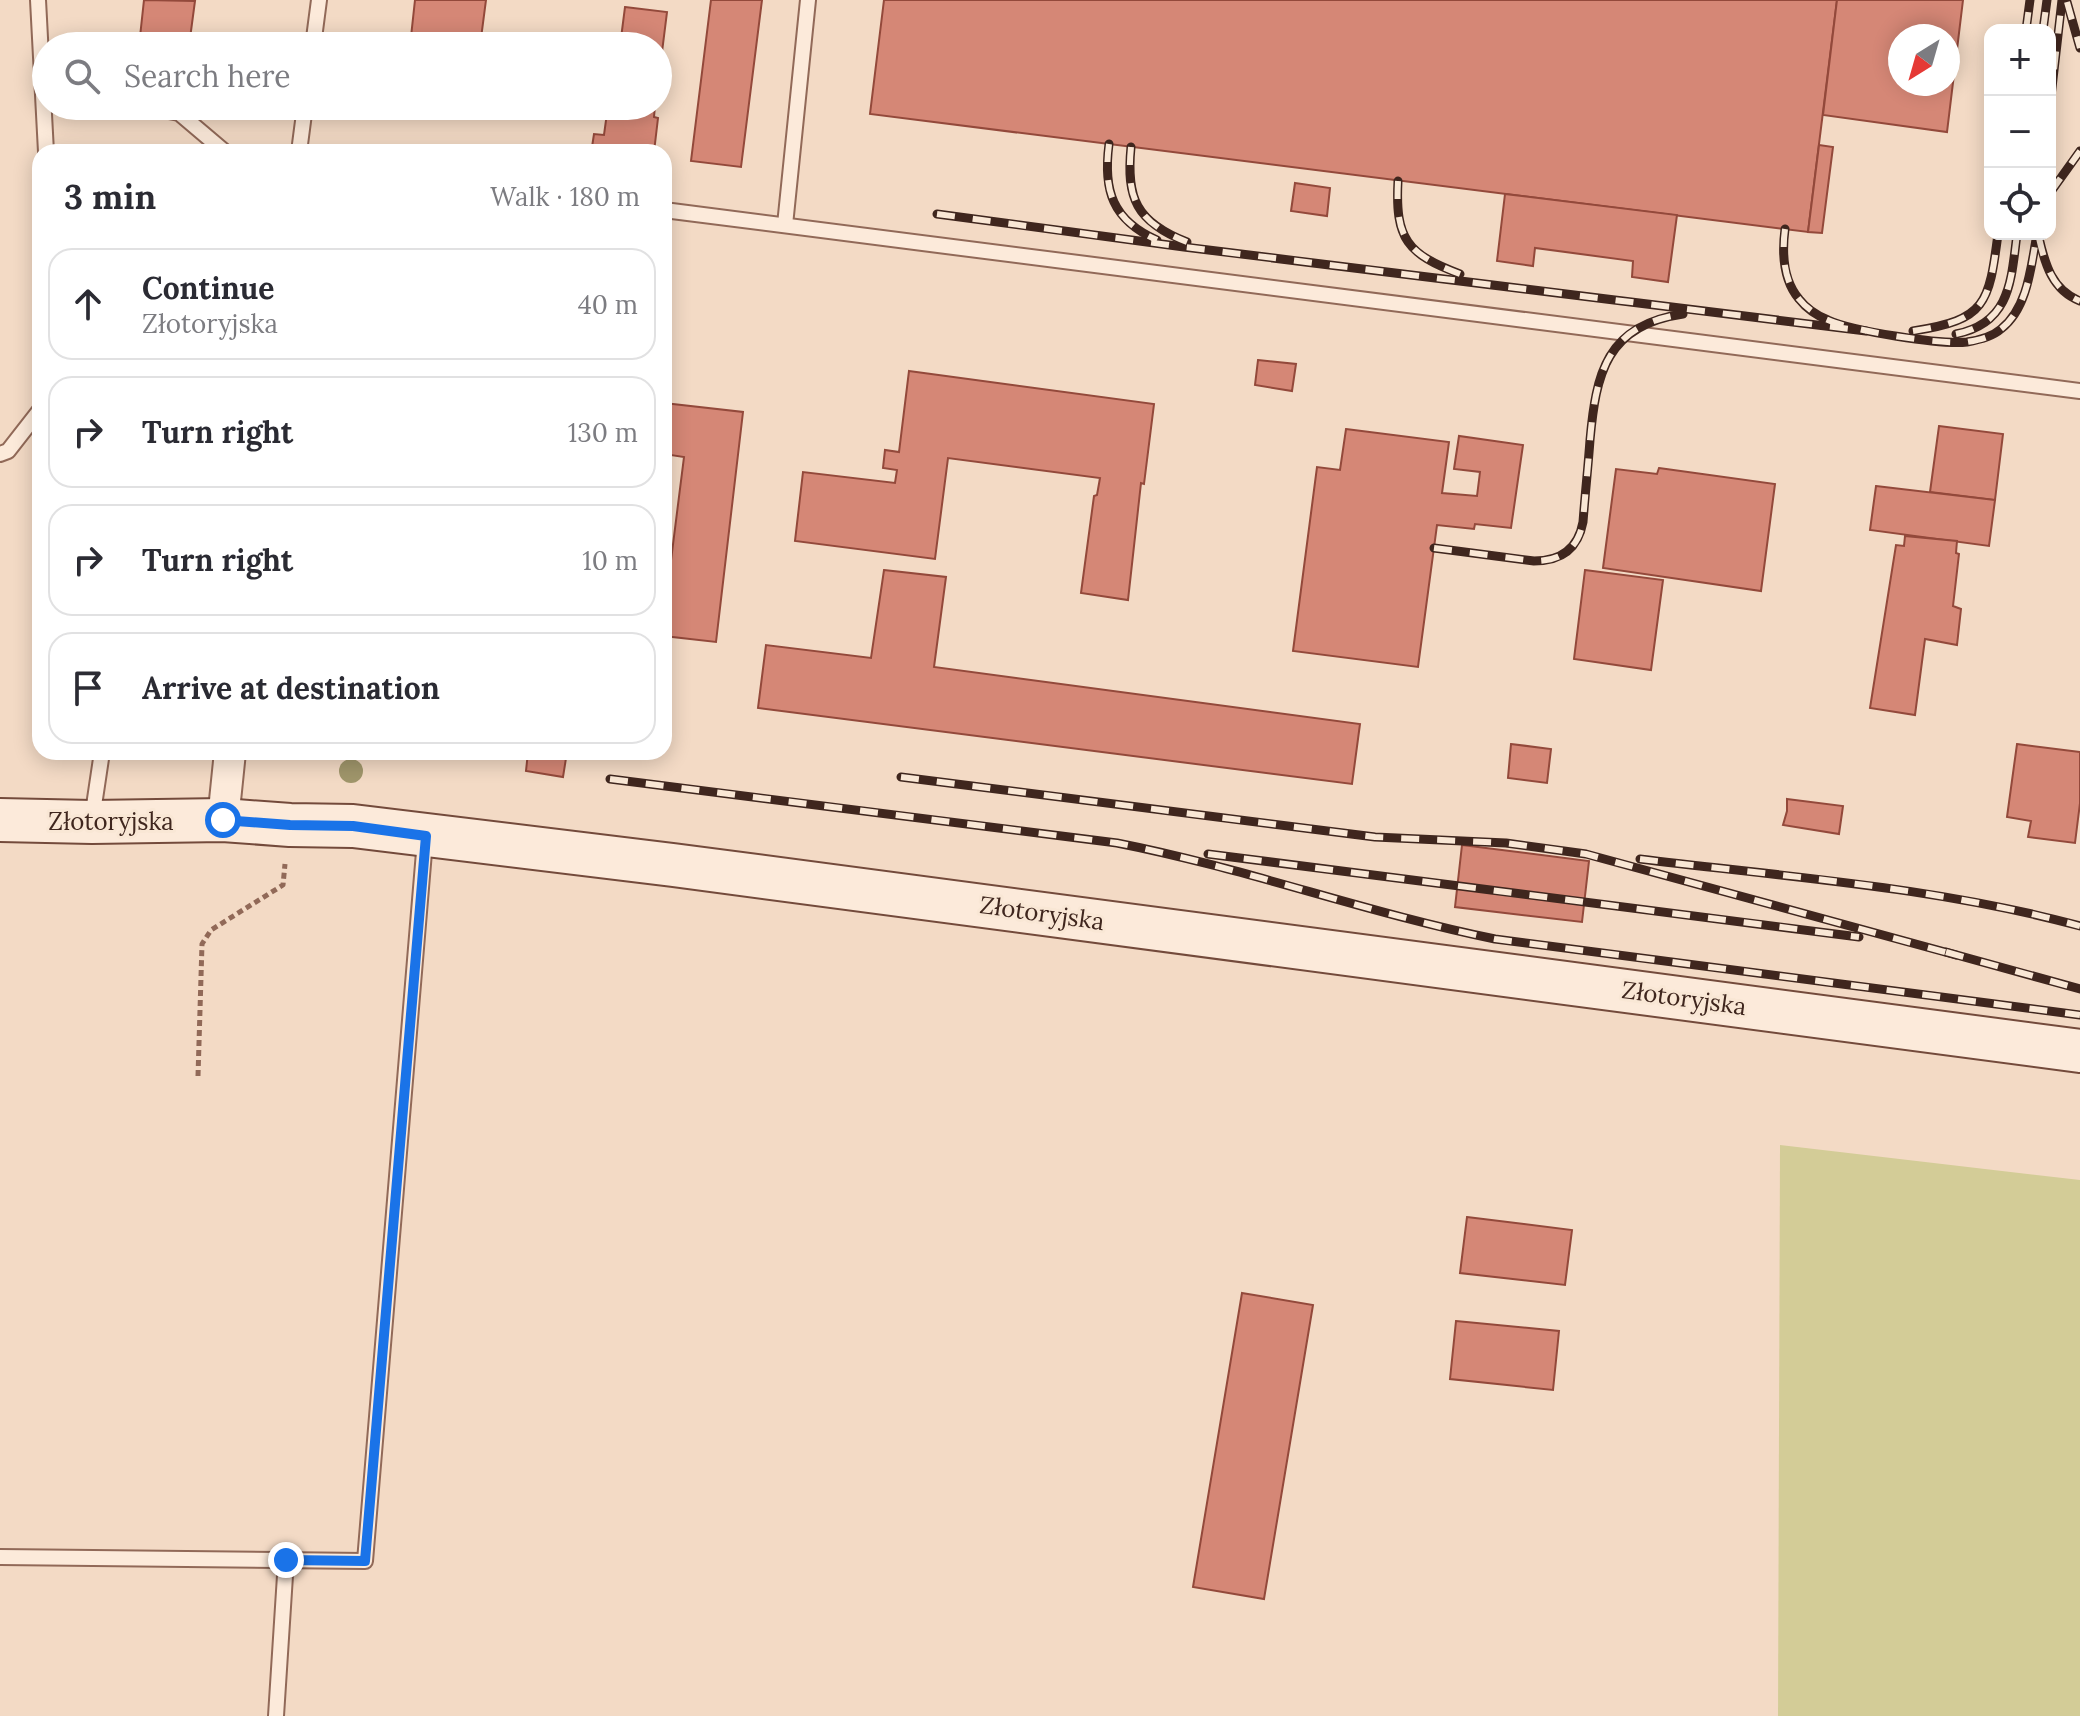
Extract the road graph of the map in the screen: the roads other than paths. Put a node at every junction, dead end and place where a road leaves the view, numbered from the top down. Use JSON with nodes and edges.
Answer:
{"nodes":[{"id":1,"x":38,"y":0,"type":"edge"},
{"id":2,"x":319,"y":0,"type":"edge"},
{"id":3,"x":808,"y":0,"type":"edge"},
{"id":4,"x":40,"y":32,"type":"edge"},
{"id":5,"x":315,"y":32,"type":"edge"},
{"id":6,"x":45,"y":120,"type":"edge"},
{"id":7,"x":187,"y":120,"type":"edge"},
{"id":8,"x":303,"y":120,"type":"edge"},
{"id":9,"x":46,"y":144,"type":"edge"},
{"id":10,"x":215,"y":144,"type":"edge"},
{"id":11,"x":300,"y":144,"type":"edge"},
{"id":12,"x":672,"y":211,"type":"edge"},
{"id":13,"x":785,"y":225,"type":"junction"},
{"id":14,"x":2080,"y":391,"type":"edge"},
{"id":15,"x":32,"y":420,"type":"edge"},
{"id":16,"x":0,"y":454,"type":"edge"},
{"id":17,"x":101,"y":760,"type":"edge"},
{"id":18,"x":229,"y":760,"type":"edge"},
{"id":19,"x":0,"y":820,"type":"edge"},
{"id":20,"x":223,"y":820,"type":"junction"},
{"id":21,"x":92,"y":822,"type":"junction"},
{"id":22,"x":426,"y":836,"type":"junction"},
{"id":23,"x":2080,"y":1051,"type":"edge"},
{"id":24,"x":0,"y":1557,"type":"edge"},
{"id":25,"x":286,"y":1560,"type":"junction"},
{"id":26,"x":276,"y":1716,"type":"edge"}],
"edges":[{"from":1,"to":4,"type":"lane"},
{"from":2,"to":5,"type":"lane"},
{"from":3,"to":13,"type":"lane"},
{"from":6,"to":9,"type":"lane"},
{"from":7,"to":10,"type":"lane"},
{"from":8,"to":11,"type":"lane"},
{"from":12,"to":13,"type":"lane"},
{"from":13,"to":14,"type":"lane"},
{"from":15,"to":16,"type":"lane"},
{"from":17,"to":21,"type":"lane"},
{"from":18,"to":20,"type":"street"},
{"from":19,"to":21,"type":"main road","name":"Złotoryjska"},
{"from":20,"to":21,"type":"main road","name":"Złotoryjska"},
{"from":20,"to":22,"type":"main road","name":"Złotoryjska"},
{"from":22,"to":23,"type":"main road","name":"Złotoryjska"},
{"from":22,"to":25,"type":"lane"},
{"from":24,"to":25,"type":"lane"},
{"from":25,"to":26,"type":"lane"}]}
